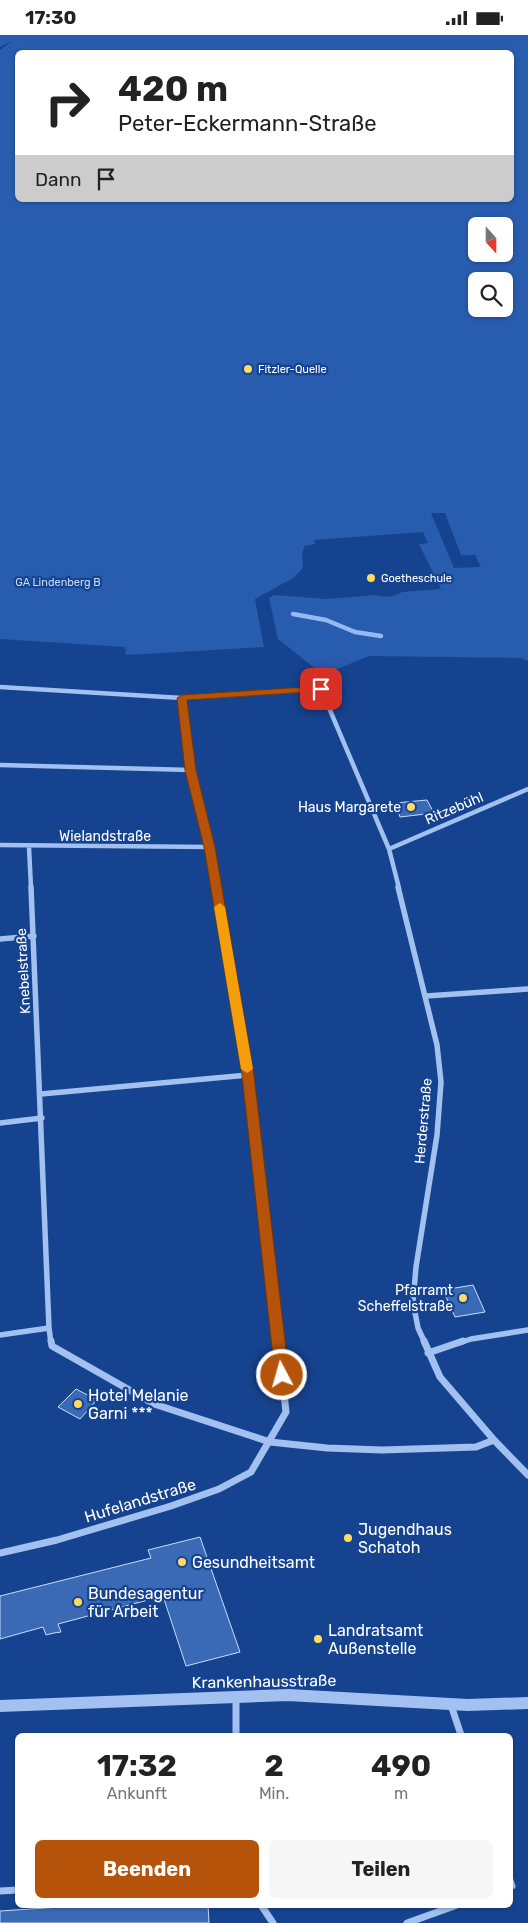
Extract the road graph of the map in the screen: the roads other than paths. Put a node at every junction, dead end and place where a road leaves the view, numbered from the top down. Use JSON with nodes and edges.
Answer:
{"nodes":[{"id":1,"x":0,"y":687,"type":"edge"},
{"id":2,"x":182,"y":698,"type":"junction"},
{"id":3,"x":0,"y":765,"type":"edge"},
{"id":4,"x":190,"y":770,"type":"junction"},
{"id":5,"x":528,"y":789,"type":"edge"},
{"id":6,"x":0,"y":845,"type":"edge"},
{"id":7,"x":29,"y":847,"type":"junction"},
{"id":8,"x":210,"y":847,"type":"junction"},
{"id":9,"x":389,"y":849,"type":"junction"},
{"id":10,"x":34,"y":936,"type":"junction"},
{"id":11,"x":0,"y":939,"type":"edge"},
{"id":12,"x":528,"y":989,"type":"edge"},
{"id":13,"x":426,"y":996,"type":"junction"},
{"id":14,"x":248,"y":1075,"type":"junction"},
{"id":15,"x":41,"y":1095,"type":"junction"},
{"id":16,"x":42,"y":1117,"type":"junction"},
{"id":17,"x":0,"y":1123,"type":"edge"},
{"id":18,"x":49,"y":1328,"type":"junction"},
{"id":19,"x":528,"y":1331,"type":"edge"},
{"id":20,"x":0,"y":1335,"type":"edge"},
{"id":21,"x":428,"y":1353,"type":"junction"},
{"id":22,"x":494,"y":1440,"type":"junction"},
{"id":23,"x":270,"y":1442,"type":"junction"},
{"id":24,"x":528,"y":1475,"type":"edge"},
{"id":25,"x":0,"y":1553,"type":"edge"},
{"id":26,"x":236,"y":1697,"type":"junction"},
{"id":27,"x":528,"y":1703,"type":"edge"},
{"id":28,"x":451,"y":1705,"type":"junction"},
{"id":29,"x":0,"y":1706,"type":"edge"},
{"id":30,"x":236,"y":1733,"type":"edge"},
{"id":31,"x":461,"y":1733,"type":"edge"},
{"id":32,"x":15,"y":1890,"type":"edge"},
{"id":33,"x":0,"y":1891,"type":"edge"},
{"id":34,"x":262,"y":1908,"type":"edge"},
{"id":35,"x":449,"y":1908,"type":"edge"},
{"id":36,"x":273,"y":1923,"type":"edge"},
{"id":37,"x":407,"y":1923,"type":"edge"}],
"edges":[{"from":1,"to":2,"type":"street"},
{"from":2,"to":4,"type":"street","name":"Hufelandstraße"},
{"from":2,"to":9,"type":"street","name":"Herderstraße"},
{"from":3,"to":4,"type":"street"},
{"from":4,"to":8,"type":"street","name":"Hufelandstraße"},
{"from":5,"to":9,"type":"street","name":"Ritzebühl"},
{"from":6,"to":7,"type":"street","name":"Wielandstraße"},
{"from":7,"to":8,"type":"street","name":"Wielandstraße"},
{"from":7,"to":10,"type":"street","name":"Knebelstraße"},
{"from":8,"to":14,"type":"street","name":"Hufelandstraße"},
{"from":9,"to":13,"type":"street","name":"Herderstraße"},
{"from":10,"to":11,"type":"street"},
{"from":10,"to":15,"type":"street","name":"Knebelstraße"},
{"from":12,"to":13,"type":"street"},
{"from":13,"to":21,"type":"street","name":"Herderstraße"},
{"from":14,"to":15,"type":"street"},
{"from":14,"to":23,"type":"street","name":"Hufelandstraße"},
{"from":15,"to":16,"type":"street","name":"Knebelstraße"},
{"from":16,"to":17,"type":"street"},
{"from":16,"to":18,"type":"street","name":"Knebelstraße"},
{"from":18,"to":20,"type":"street"},
{"from":18,"to":23,"type":"street"},
{"from":19,"to":21,"type":"street"},
{"from":21,"to":22,"type":"street","name":"Herderstraße"},
{"from":22,"to":23,"type":"street"},
{"from":22,"to":24,"type":"street","name":"Herderstraße"},
{"from":23,"to":25,"type":"street","name":"Hufelandstraße"},
{"from":26,"to":28,"type":"street","name":"Krankenhausstraße"},
{"from":26,"to":29,"type":"street","name":"Krankenhausstraße"},
{"from":26,"to":30,"type":"street"},
{"from":27,"to":28,"type":"street","name":"Krankenhausstraße"},
{"from":28,"to":31,"type":"street"},
{"from":32,"to":33,"type":"street"},
{"from":34,"to":36,"type":"street"},
{"from":35,"to":37,"type":"street"}]}
